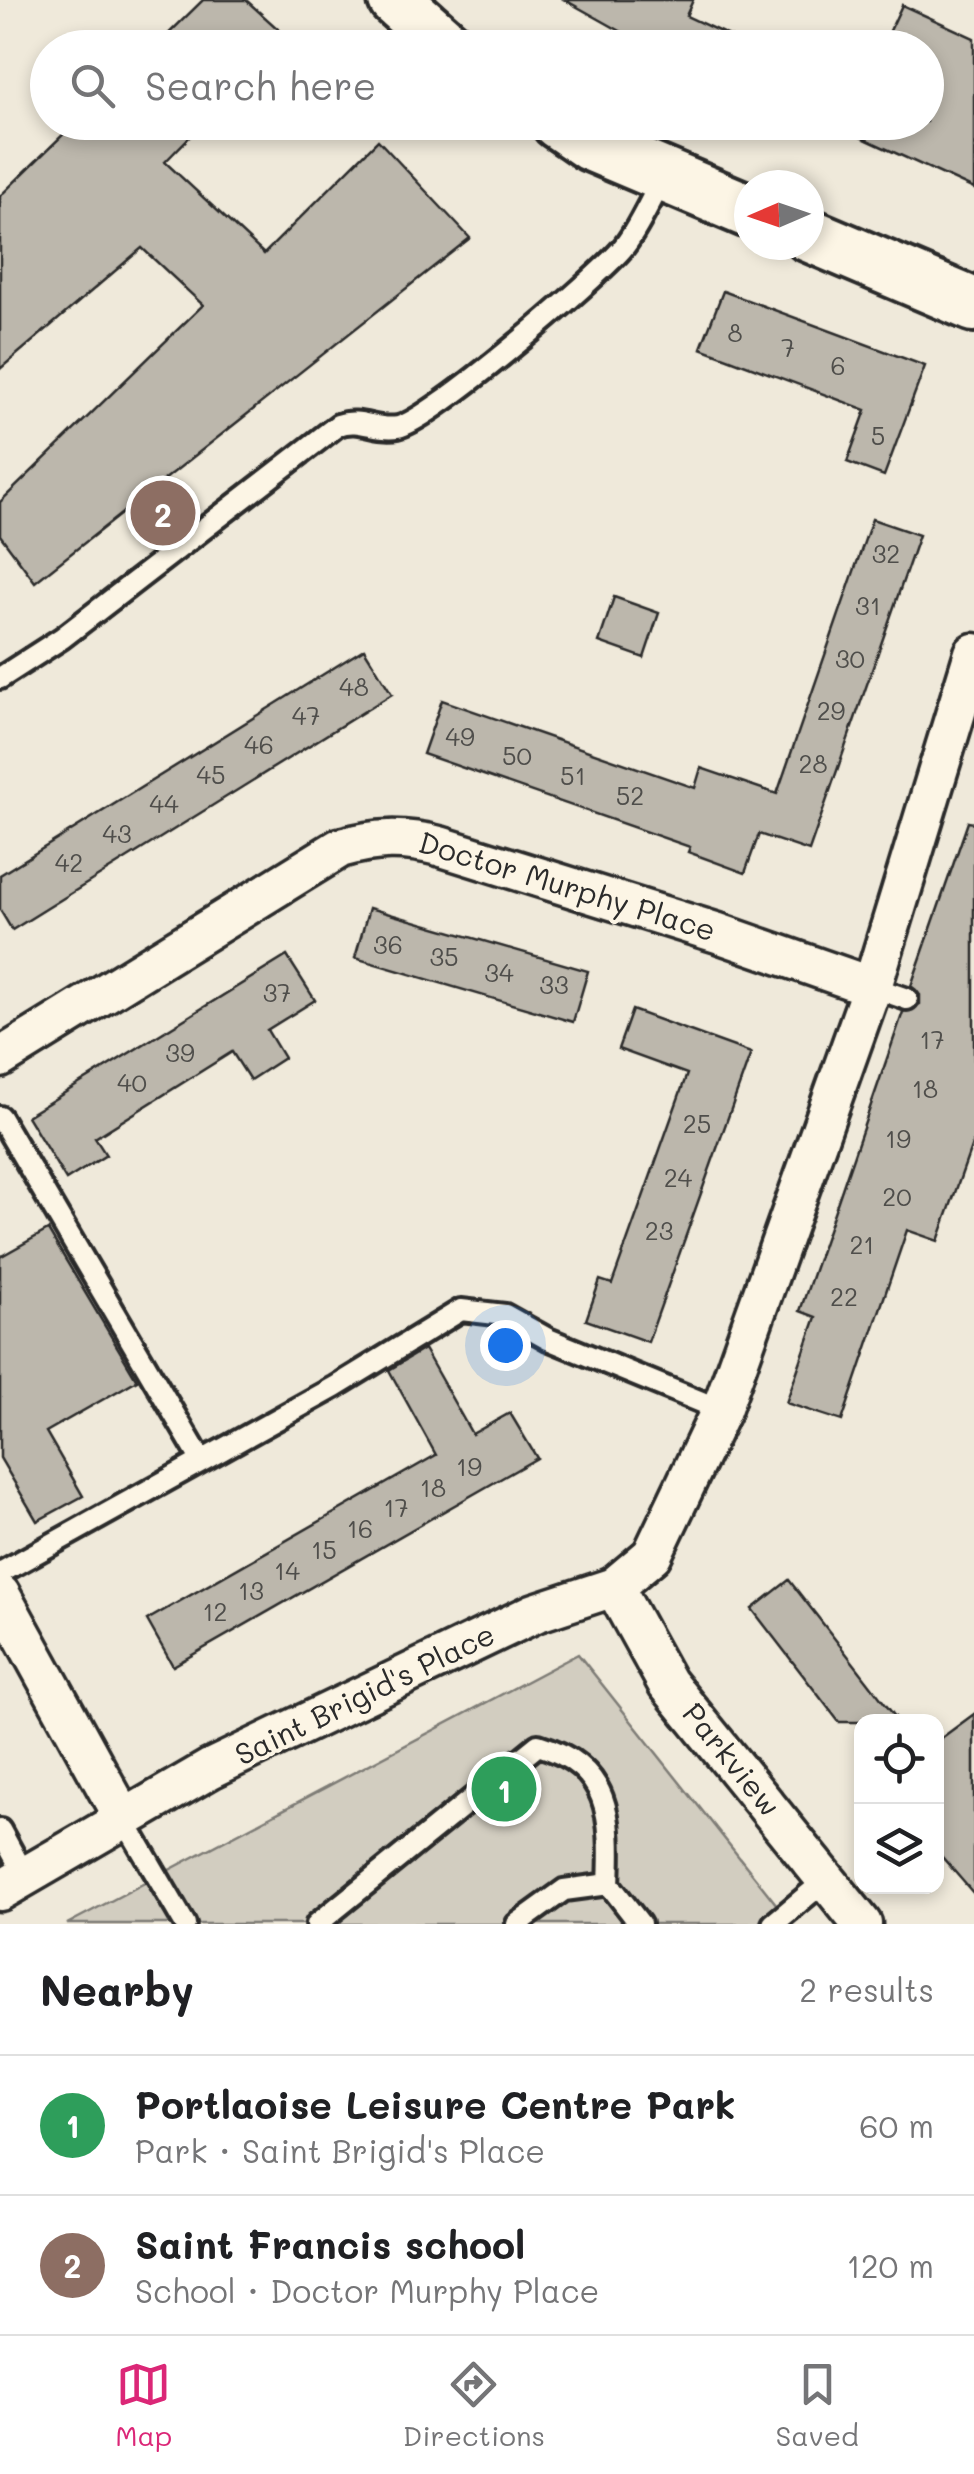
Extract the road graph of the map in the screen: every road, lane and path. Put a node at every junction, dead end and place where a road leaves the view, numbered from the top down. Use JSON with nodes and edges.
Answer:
{"nodes":[{"id":1,"x":394,"y":0,"type":"edge"},
{"id":2,"x":428,"y":30,"type":"edge"},
{"id":3,"x":584,"y":140,"type":"edge"},
{"id":4,"x":665,"y":176,"type":"junction"},
{"id":5,"x":734,"y":204,"type":"edge"},
{"id":6,"x":824,"y":242,"type":"edge"},
{"id":7,"x":974,"y":304,"type":"edge"},
{"id":8,"x":974,"y":653,"type":"edge"},
{"id":9,"x":0,"y":678,"type":"edge"},
{"id":10,"x":872,"y":987,"type":"junction"},
{"id":11,"x":908,"y":999,"type":"dead end"},
{"id":12,"x":6,"y":1054,"type":"edge"},
{"id":13,"x":0,"y":1118,"type":"edge"},
{"id":14,"x":721,"y":1410,"type":"junction"},
{"id":15,"x":200,"y":1458,"type":"junction"},
{"id":16,"x":0,"y":1573,"type":"edge"},
{"id":17,"x":614,"y":1587,"type":"junction"},
{"id":18,"x":0,"y":1594,"type":"edge"},
{"id":19,"x":122,"y":1816,"type":"junction"},
{"id":20,"x":0,"y":1830,"type":"edge"},
{"id":21,"x":827,"y":1879,"type":"junction"},
{"id":22,"x":12,"y":1883,"type":"edge"},
{"id":23,"x":608,"y":1884,"type":"junction"},
{"id":24,"x":186,"y":1924,"type":"edge"},
{"id":25,"x":317,"y":1924,"type":"edge"},
{"id":26,"x":517,"y":1924,"type":"edge"},
{"id":27,"x":640,"y":1924,"type":"edge"},
{"id":28,"x":772,"y":1924,"type":"edge"},
{"id":29,"x":862,"y":1924,"type":"edge"}],
"edges":[{"from":1,"to":2,"type":"street"},
{"from":3,"to":4,"type":"street"},
{"from":4,"to":5,"type":"street"},
{"from":4,"to":9,"type":"lane"},
{"from":6,"to":7,"type":"street"},
{"from":8,"to":10,"type":"street"},
{"from":10,"to":11,"type":"lane"},
{"from":10,"to":12,"type":"street","name":"Doctor Murphy Place"},
{"from":10,"to":14,"type":"street"},
{"from":13,"to":15,"type":"lane"},
{"from":14,"to":15,"type":"lane"},
{"from":14,"to":17,"type":"street"},
{"from":15,"to":16,"type":"lane"},
{"from":17,"to":19,"type":"street","name":"Saint Brigid's Place"},
{"from":17,"to":21,"type":"street","name":"Parkview"},
{"from":18,"to":19,"type":"street"},
{"from":19,"to":22,"type":"street","name":"Saint Brigid's Place"},
{"from":19,"to":24,"type":"lane"},
{"from":20,"to":22,"type":"lane"},
{"from":21,"to":28,"type":"lane"},
{"from":21,"to":29,"type":"street","name":"Parkview"},
{"from":23,"to":25,"type":"lane"},
{"from":23,"to":26,"type":"lane"},
{"from":23,"to":27,"type":"lane"}]}
